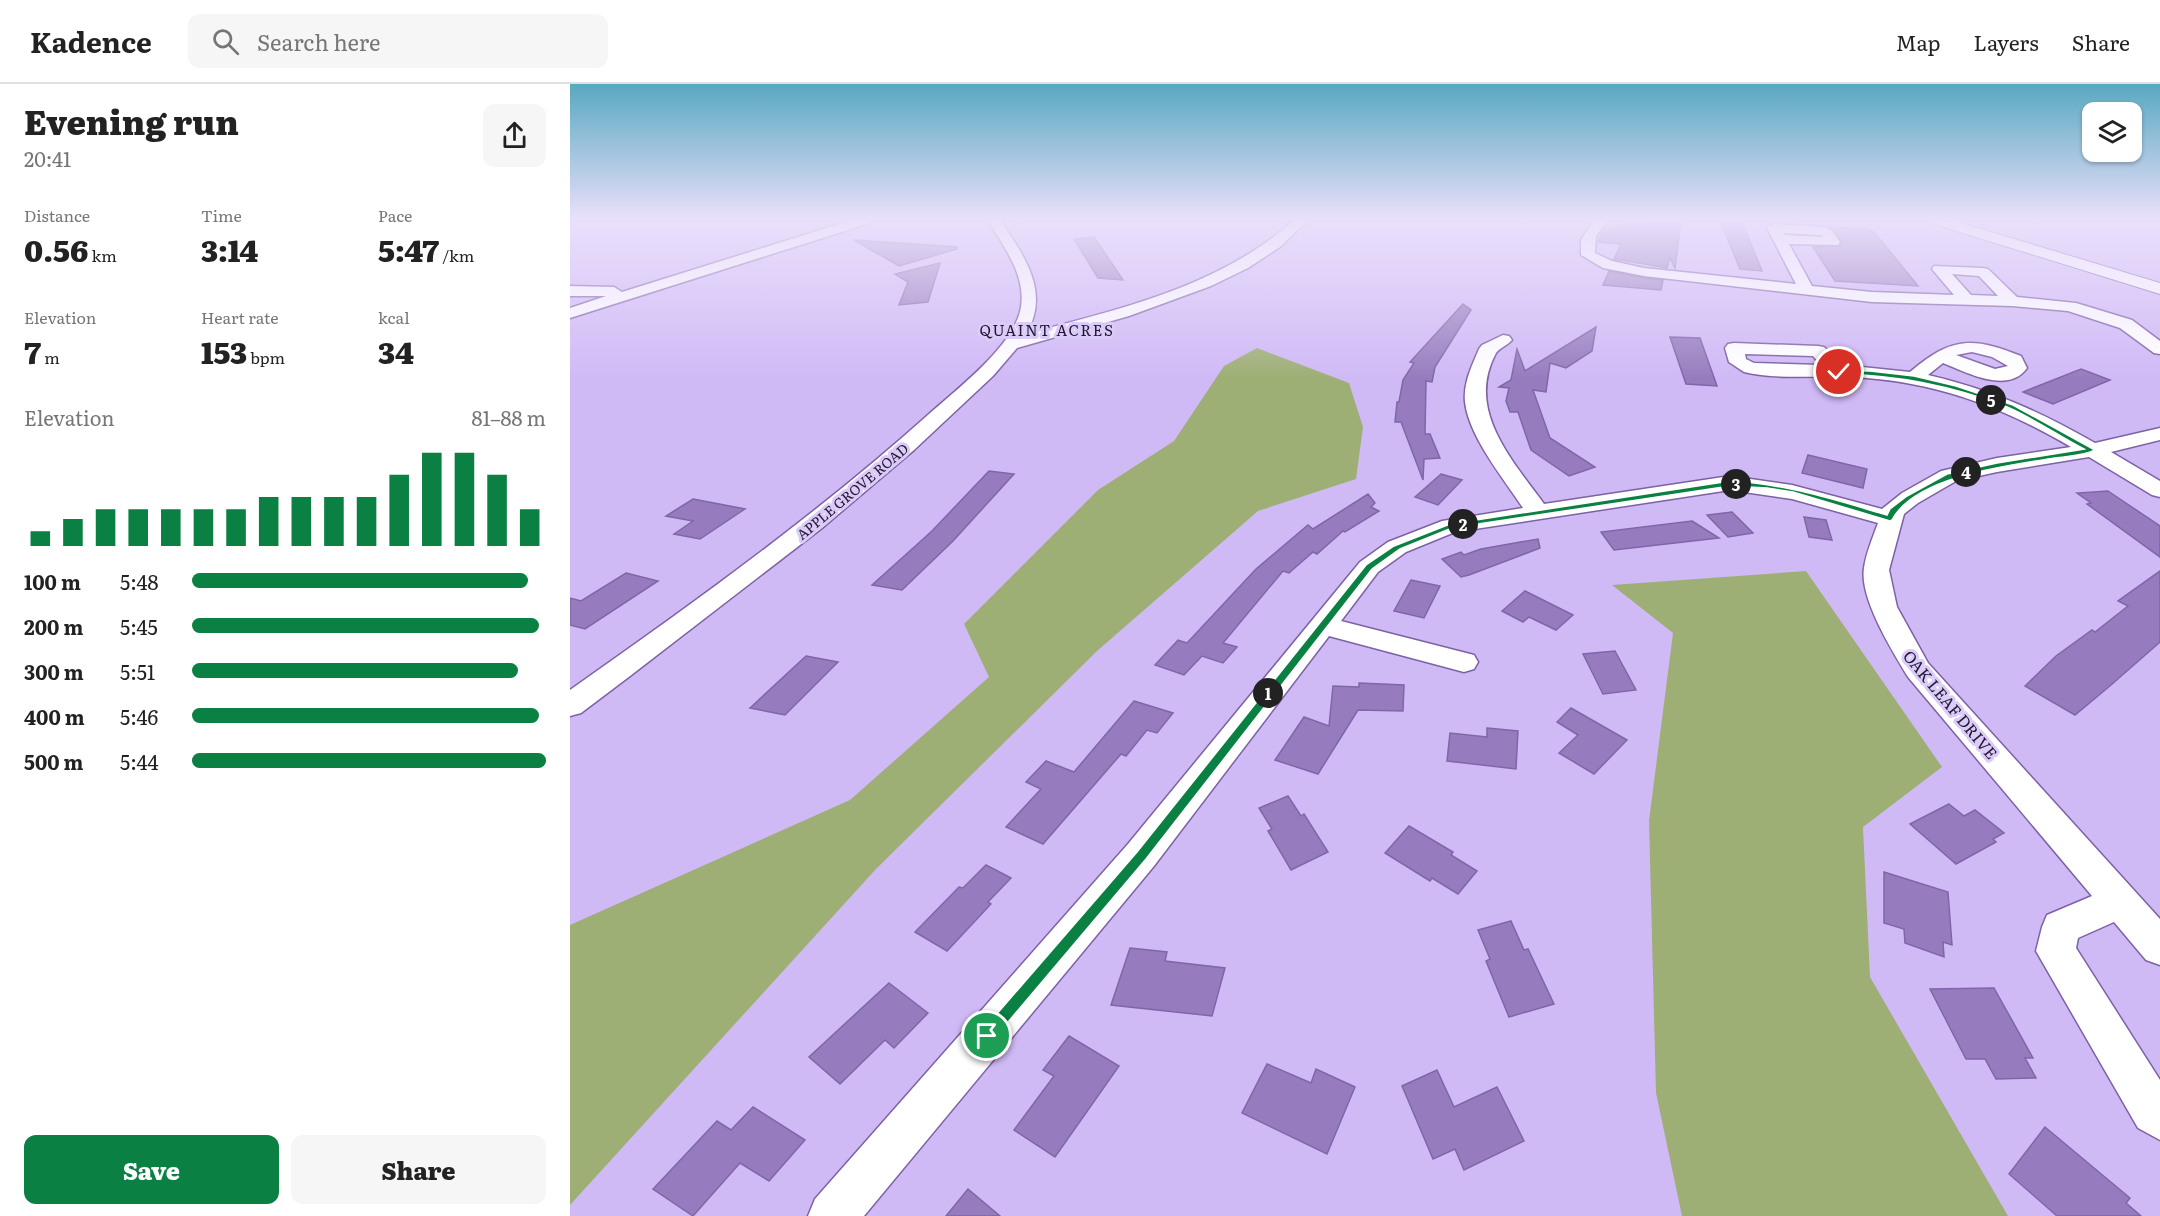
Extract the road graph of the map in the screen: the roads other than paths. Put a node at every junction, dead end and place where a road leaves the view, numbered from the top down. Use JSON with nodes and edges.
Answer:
{"nodes":[{"id":1,"x":693,"y":273,"type":"edge"},
{"id":2,"x":1025,"y":273,"type":"edge"},
{"id":3,"x":1224,"y":273,"type":"edge"},
{"id":4,"x":1651,"y":273,"type":"edge"},
{"id":5,"x":1798,"y":273,"type":"edge"},
{"id":6,"x":1942,"y":273,"type":"edge"},
{"id":7,"x":1984,"y":273,"type":"edge"},
{"id":8,"x":2110,"y":273,"type":"edge"},
{"id":9,"x":2137,"y":273,"type":"edge"},
{"id":10,"x":2160,"y":279,"type":"edge"},
{"id":11,"x":2160,"y":290,"type":"edge"},
{"id":12,"x":570,"y":291,"type":"edge"},
{"id":13,"x":1807,"y":291,"type":"junction"},
{"id":14,"x":631,"y":292,"type":"junction"},
{"id":15,"x":1966,"y":299,"type":"junction"},
{"id":16,"x":2012,"y":301,"type":"junction"},
{"id":17,"x":570,"y":313,"type":"edge"},
{"id":18,"x":1503,"y":340,"type":"dead end"},
{"id":19,"x":1008,"y":345,"type":"junction"},
{"id":20,"x":2160,"y":349,"type":"edge"},
{"id":21,"x":1940,"y":356,"type":"dead end"},
{"id":22,"x":1839,"y":372,"type":"dead end"},
{"id":23,"x":1914,"y":378,"type":"junction"},
{"id":24,"x":2160,"y":434,"type":"edge"},
{"id":25,"x":2092,"y":450,"type":"junction"},
{"id":26,"x":2160,"y":490,"type":"edge"},
{"id":27,"x":1538,"y":512,"type":"junction"},
{"id":28,"x":1890,"y":519,"type":"junction"},
{"id":29,"x":1321,"y":625,"type":"junction"},
{"id":30,"x":1464,"y":662,"type":"dead end"},
{"id":31,"x":570,"y":705,"type":"edge"},
{"id":32,"x":2121,"y":901,"type":"junction"},
{"id":33,"x":2160,"y":947,"type":"edge"},
{"id":34,"x":2160,"y":1117,"type":"edge"},
{"id":35,"x":832,"y":1216,"type":"edge"}],
"edges":[{"from":1,"to":14,"type":"street"},
{"from":2,"to":19,"type":"street","name":"APPLE GROVE ROAD"},
{"from":3,"to":19,"type":"street"},
{"from":4,"to":13,"type":"street"},
{"from":5,"to":13,"type":"street"},
{"from":6,"to":15,"type":"street"},
{"from":7,"to":16,"type":"street"},
{"from":8,"to":11,"type":"highway"},
{"from":9,"to":10,"type":"highway"},
{"from":12,"to":14,"type":"street"},
{"from":13,"to":15,"type":"street"},
{"from":14,"to":17,"type":"street"},
{"from":15,"to":16,"type":"street"},
{"from":16,"to":20,"type":"street"},
{"from":18,"to":27,"type":"street"},
{"from":19,"to":31,"type":"street","name":"APPLE GROVE ROAD"},
{"from":21,"to":23,"type":"street"},
{"from":22,"to":23,"type":"street"},
{"from":23,"to":25,"type":"street"},
{"from":24,"to":25,"type":"street","name":"OAK LEAF DRIVE"},
{"from":25,"to":26,"type":"street"},
{"from":25,"to":28,"type":"street","name":"OAK LEAF DRIVE"},
{"from":27,"to":28,"type":"street"},
{"from":27,"to":29,"type":"street"},
{"from":28,"to":32,"type":"street","name":"OAK LEAF DRIVE"},
{"from":29,"to":30,"type":"street"},
{"from":29,"to":35,"type":"street"},
{"from":32,"to":33,"type":"street","name":"OAK LEAF DRIVE"},
{"from":32,"to":34,"type":"street"}]}
